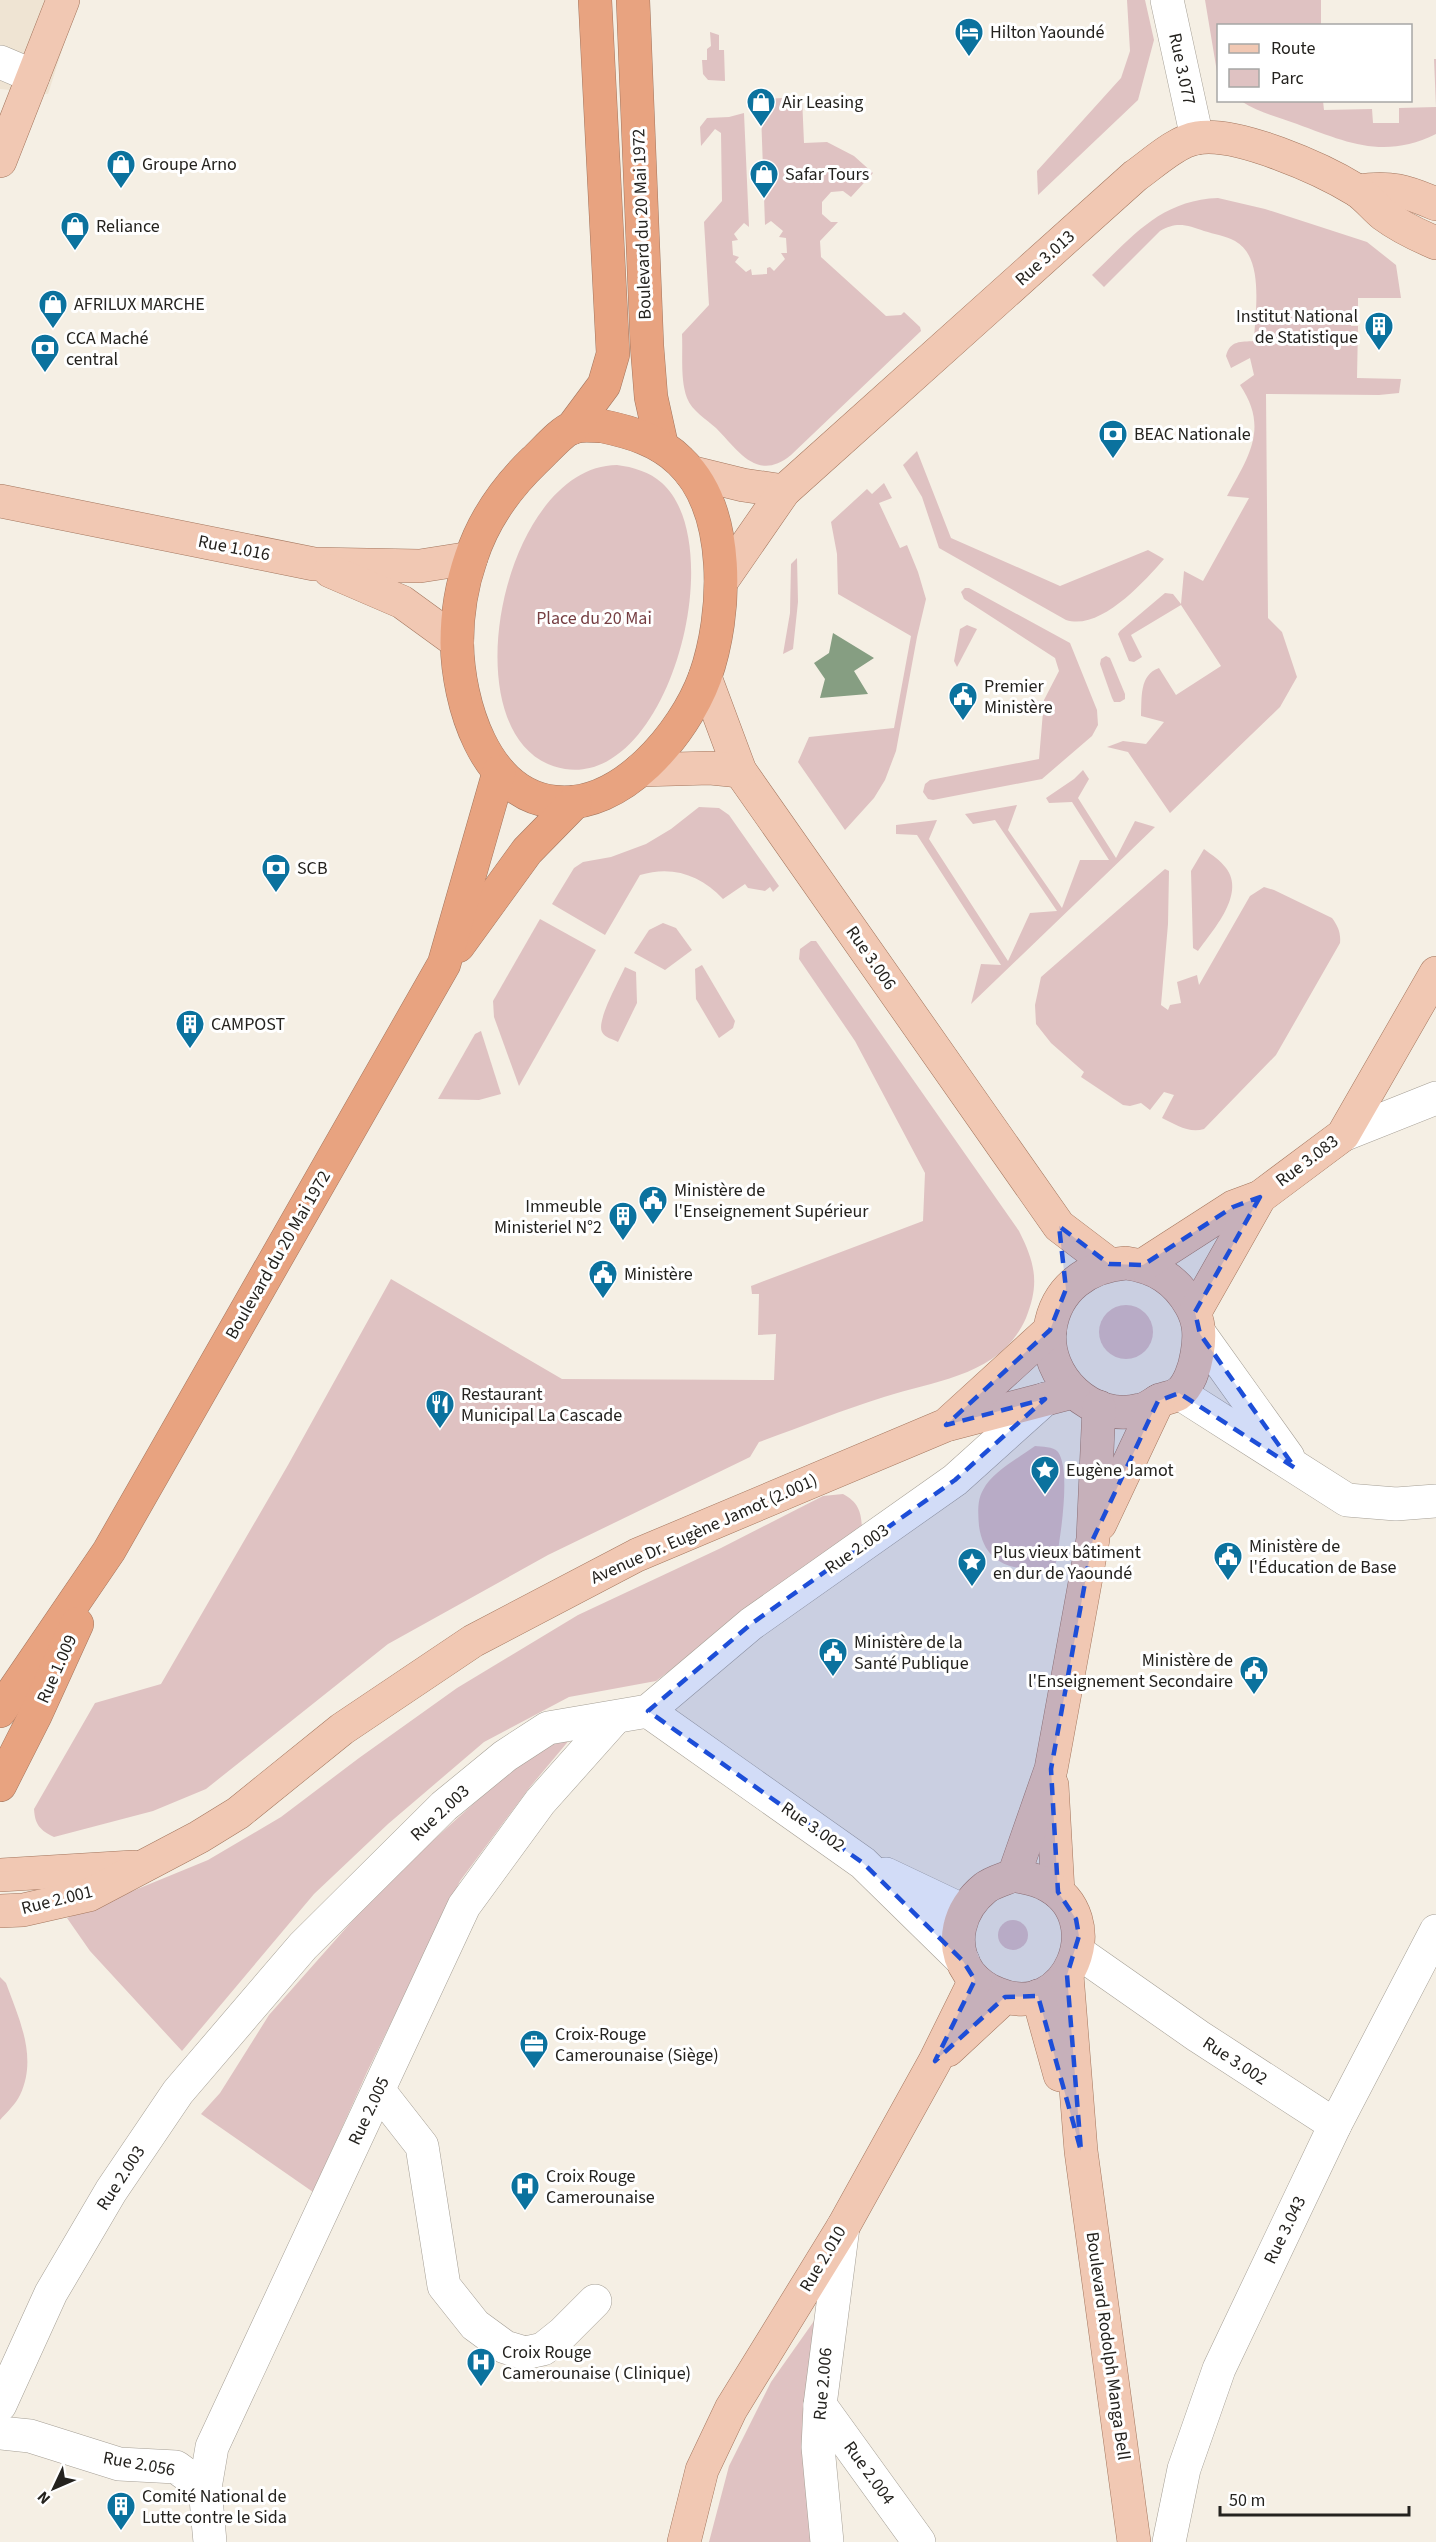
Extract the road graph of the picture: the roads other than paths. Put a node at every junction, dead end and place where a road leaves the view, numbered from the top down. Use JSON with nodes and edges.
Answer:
{"nodes":[{"id":1,"x":63,"y":0,"type":"edge"},
{"id":2,"x":595,"y":0,"type":"edge"},
{"id":3,"x":633,"y":0,"type":"edge"},
{"id":4,"x":1167,"y":0,"type":"edge"},
{"id":5,"x":0,"y":62,"type":"edge"},
{"id":6,"x":33,"y":76,"type":"junction"},
{"id":7,"x":1197,"y":138,"type":"junction"},
{"id":8,"x":0,"y":161,"type":"edge"},
{"id":9,"x":1358,"y":191,"type":"junction"},
{"id":10,"x":1436,"y":204,"type":"edge"},
{"id":11,"x":1436,"y":243,"type":"edge"},
{"id":12,"x":572,"y":428,"type":"junction"},
{"id":13,"x":662,"y":447,"type":"junction"},
{"id":14,"x":690,"y":472,"type":"junction"},
{"id":15,"x":784,"y":490,"type":"junction"},
{"id":16,"x":0,"y":502,"type":"edge"},
{"id":17,"x":471,"y":558,"type":"junction"},
{"id":18,"x":314,"y":564,"type":"junction"},
{"id":19,"x":721,"y":582,"type":"junction"},
{"id":20,"x":457,"y":642,"type":"junction"},
{"id":21,"x":705,"y":677,"type":"junction"},
{"id":22,"x":640,"y":770,"type":"junction"},
{"id":23,"x":740,"y":771,"type":"junction"},
{"id":24,"x":499,"y":772,"type":"junction"},
{"id":25,"x":575,"y":802,"type":"junction"},
{"id":26,"x":444,"y":964,"type":"junction"},
{"id":27,"x":1436,"y":973,"type":"edge"},
{"id":28,"x":1436,"y":1098,"type":"edge"},
{"id":29,"x":1343,"y":1135,"type":"junction"},
{"id":30,"x":1260,"y":1197,"type":"junction"},
{"id":31,"x":1059,"y":1226,"type":"junction"},
{"id":32,"x":1109,"y":1264,"type":"junction"},
{"id":33,"x":1143,"y":1265,"type":"junction"},
{"id":34,"x":1066,"y":1290,"type":"junction"},
{"id":35,"x":1198,"y":1323,"type":"junction"},
{"id":36,"x":1050,"y":1330,"type":"junction"},
{"id":37,"x":1169,"y":1397,"type":"junction"},
{"id":38,"x":1072,"y":1399,"type":"junction"},
{"id":39,"x":946,"y":1425,"type":"junction"},
{"id":40,"x":1296,"y":1468,"type":"junction"},
{"id":41,"x":1436,"y":1501,"type":"edge"},
{"id":42,"x":1093,"y":1539,"type":"junction"},
{"id":43,"x":109,"y":1551,"type":"junction"},
{"id":44,"x":0,"y":1711,"type":"edge"},
{"id":45,"x":648,"y":1711,"type":"junction"},
{"id":46,"x":614,"y":1719,"type":"junction"},
{"id":47,"x":1052,"y":1769,"type":"junction"},
{"id":48,"x":0,"y":1785,"type":"edge"},
{"id":49,"x":863,"y":1863,"type":"junction"},
{"id":50,"x":144,"y":1866,"type":"junction"},
{"id":51,"x":0,"y":1875,"type":"edge"},
{"id":52,"x":1014,"y":1875,"type":"junction"},
{"id":53,"x":1058,"y":1892,"type":"junction"},
{"id":54,"x":0,"y":1911,"type":"edge"},
{"id":55,"x":964,"y":1911,"type":"junction"},
{"id":56,"x":1436,"y":1931,"type":"edge"},
{"id":57,"x":1072,"y":1964,"type":"junction"},
{"id":58,"x":969,"y":1970,"type":"junction"},
{"id":59,"x":1038,"y":1996,"type":"junction"},
{"id":60,"x":1005,"y":1997,"type":"junction"},
{"id":61,"x":935,"y":2061,"type":"junction"},
{"id":62,"x":379,"y":2091,"type":"junction"},
{"id":63,"x":1335,"y":2125,"type":"junction"},
{"id":64,"x":1081,"y":2151,"type":"junction"},
{"id":65,"x":843,"y":2227,"type":"junction"},
{"id":66,"x":595,"y":2301,"type":"dead end"},
{"id":67,"x":0,"y":2405,"type":"edge"},
{"id":68,"x":819,"y":2405,"type":"junction"},
{"id":69,"x":0,"y":2433,"type":"edge"},
{"id":70,"x":205,"y":2488,"type":"junction"},
{"id":71,"x":210,"y":2542,"type":"edge"},
{"id":72,"x":684,"y":2542,"type":"edge"},
{"id":73,"x":828,"y":2542,"type":"edge"},
{"id":74,"x":918,"y":2542,"type":"edge"},
{"id":75,"x":1134,"y":2542,"type":"edge"},
{"id":76,"x":1169,"y":2542,"type":"edge"}],
"edges":[{"from":1,"to":6,"type":"main road"},
{"from":2,"to":12,"type":"highway","name":"Boulevard du 20 Mai 1972"},
{"from":3,"to":13,"type":"highway","name":"Boulevard du 20 Mai 1972"},
{"from":4,"to":7,"type":"street","name":"Rue 3.077"},
{"from":5,"to":6,"type":"street"},
{"from":6,"to":8,"type":"main road"},
{"from":7,"to":9,"type":"main road","name":"Rue 3.013"},
{"from":7,"to":15,"type":"main road","name":"Rue 3.013"},
{"from":9,"to":10,"type":"main road"},
{"from":9,"to":11,"type":"main road","name":"Rue 3.013"},
{"from":12,"to":13,"type":"highway"},
{"from":12,"to":17,"type":"highway"},
{"from":13,"to":14,"type":"highway"},
{"from":14,"to":15,"type":"main road"},
{"from":14,"to":19,"type":"highway"},
{"from":15,"to":19,"type":"main road","name":"Rue 3.013"},
{"from":16,"to":18,"type":"main road","name":"Rue 1.016"},
{"from":17,"to":18,"type":"main road","name":"Rue 1.016"},
{"from":17,"to":20,"type":"highway"},
{"from":18,"to":20,"type":"main road"},
{"from":19,"to":21,"type":"highway"},
{"from":20,"to":24,"type":"highway"},
{"from":21,"to":22,"type":"highway"},
{"from":21,"to":23,"type":"main road","name":"Rue 3.006"},
{"from":22,"to":23,"type":"main road"},
{"from":22,"to":25,"type":"highway"},
{"from":23,"to":31,"type":"main road","name":"Rue 3.006"},
{"from":24,"to":25,"type":"highway"},
{"from":24,"to":26,"type":"highway","name":"Boulevard du 20 Mai 1972"},
{"from":25,"to":26,"type":"highway"},
{"from":26,"to":43,"type":"highway","name":"Boulevard du 20 Mai 1972"},
{"from":27,"to":29,"type":"main road","name":"Rue 3.083"},
{"from":28,"to":29,"type":"street"},
{"from":29,"to":30,"type":"main road","name":"Rue 3.083"},
{"from":30,"to":33,"type":"main road","name":"Rue 3.083"},
{"from":30,"to":35,"type":"main road"},
{"from":31,"to":32,"type":"main road"},
{"from":31,"to":34,"type":"main road"},
{"from":32,"to":33,"type":"main road"},
{"from":32,"to":34,"type":"main road"},
{"from":33,"to":35,"type":"main road"},
{"from":34,"to":36,"type":"main road"},
{"from":35,"to":37,"type":"main road"},
{"from":35,"to":40,"type":"street"},
{"from":36,"to":38,"type":"main road"},
{"from":36,"to":39,"type":"main road","name":"Avenue Dr. Eugène Jamot (2.001)"},
{"from":37,"to":38,"type":"main road"},
{"from":37,"to":40,"type":"street"},
{"from":37,"to":42,"type":"main road"},
{"from":38,"to":39,"type":"main road"},
{"from":38,"to":42,"type":"main road"},
{"from":38,"to":45,"type":"street","name":"Rue 2.003"},
{"from":39,"to":50,"type":"main road","name":"Avenue Dr. Eugène Jamot (2.001)"},
{"from":40,"to":41,"type":"street"},
{"from":42,"to":47,"type":"main road"},
{"from":43,"to":44,"type":"highway","name":"Boulevard du 20 Mai 1972"},
{"from":43,"to":48,"type":"highway","name":"Rue 1.009"},
{"from":45,"to":46,"type":"street","name":"Rue 2.003"},
{"from":45,"to":49,"type":"street","name":"Rue 3.002"},
{"from":46,"to":62,"type":"street","name":"Rue 2.005"},
{"from":46,"to":67,"type":"street","name":"Rue 2.003"},
{"from":47,"to":52,"type":"main road"},
{"from":47,"to":53,"type":"main road"},
{"from":49,"to":55,"type":"street"},
{"from":49,"to":58,"type":"street","name":"Rue 3.002"},
{"from":50,"to":51,"type":"main road","name":"Avenue Dr. Eugène Jamot (2.001)"},
{"from":50,"to":54,"type":"main road","name":"Rue 2.001"},
{"from":52,"to":53,"type":"main road"},
{"from":52,"to":55,"type":"main road"},
{"from":53,"to":57,"type":"main road"},
{"from":55,"to":58,"type":"main road"},
{"from":56,"to":63,"type":"street","name":"Rue 3.043"},
{"from":57,"to":59,"type":"main road"},
{"from":57,"to":63,"type":"street","name":"Rue 3.002"},
{"from":57,"to":64,"type":"main road"},
{"from":58,"to":60,"type":"main road"},
{"from":58,"to":61,"type":"main road","name":"Rue 2.010"},
{"from":59,"to":60,"type":"main road"},
{"from":59,"to":64,"type":"main road"},
{"from":60,"to":61,"type":"main road"},
{"from":61,"to":65,"type":"main road","name":"Rue 2.010"},
{"from":62,"to":66,"type":"street"},
{"from":62,"to":70,"type":"street","name":"Rue 2.005"},
{"from":63,"to":76,"type":"street","name":"Rue 3.043"},
{"from":64,"to":75,"type":"main road","name":"Boulevard Rodolph Manga Bell"},
{"from":65,"to":68,"type":"street","name":"Rue 2.006"},
{"from":65,"to":72,"type":"main road","name":"Rue 2.010"},
{"from":68,"to":73,"type":"street","name":"Rue 2.006"},
{"from":68,"to":74,"type":"street","name":"Rue 2.004"},
{"from":69,"to":70,"type":"street","name":"Rue 2.056"},
{"from":70,"to":71,"type":"street","name":"Rue 2.005"}]}
